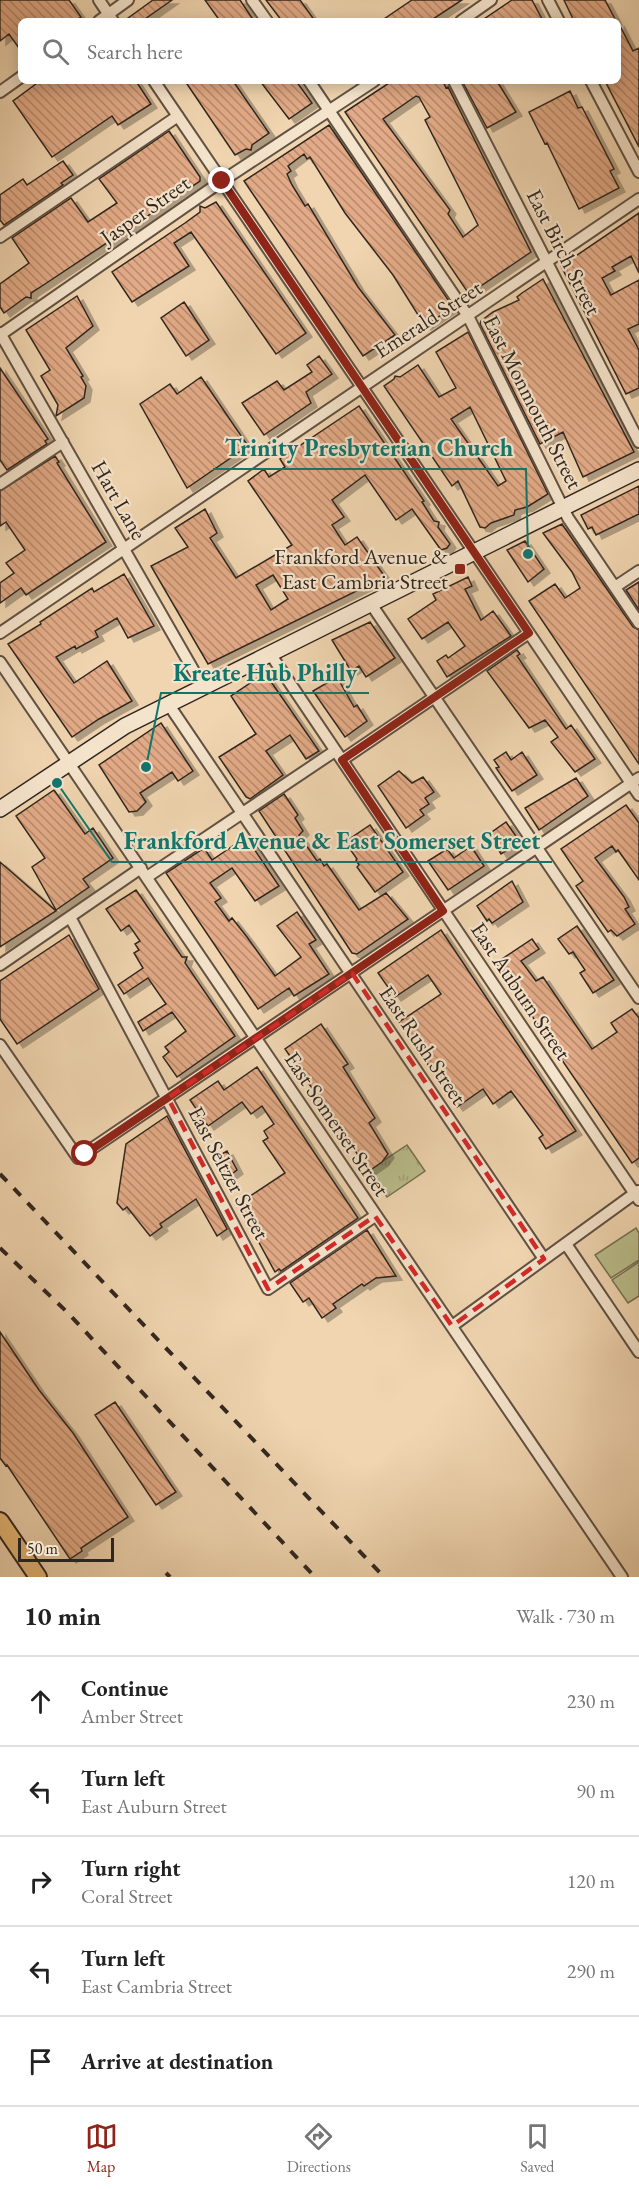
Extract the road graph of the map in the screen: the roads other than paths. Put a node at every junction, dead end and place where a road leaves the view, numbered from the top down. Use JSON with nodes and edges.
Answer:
{"nodes":[{"id":1,"x":99,"y":0,"type":"edge"},
{"id":2,"x":128,"y":0,"type":"edge"},
{"id":3,"x":252,"y":0,"type":"edge"},
{"id":4,"x":492,"y":0,"type":"edge"},
{"id":5,"x":548,"y":0,"type":"edge"},
{"id":6,"x":111,"y":17,"type":"edge"},
{"id":7,"x":265,"y":18,"type":"edge"},
{"id":8,"x":465,"y":18,"type":"edge"},
{"id":9,"x":557,"y":18,"type":"edge"},
{"id":10,"x":18,"y":79,"type":"edge"},
{"id":11,"x":156,"y":84,"type":"edge"},
{"id":12,"x":311,"y":84,"type":"edge"},
{"id":13,"x":369,"y":84,"type":"edge"},
{"id":14,"x":456,"y":84,"type":"edge"},
{"id":15,"x":593,"y":84,"type":"edge"},
{"id":16,"x":0,"y":92,"type":"edge"},
{"id":17,"x":329,"y":110,"type":"junction"},
{"id":18,"x":178,"y":116,"type":"junction"},
{"id":19,"x":639,"y":172,"type":"edge"},
{"id":20,"x":222,"y":181,"type":"junction"},
{"id":21,"x":639,"y":199,"type":"edge"},
{"id":22,"x":0,"y":237,"type":"edge"},
{"id":23,"x":548,"y":263,"type":"junction"},
{"id":24,"x":468,"y":316,"type":"junction"},
{"id":25,"x":0,"y":334,"type":"edge"},
{"id":26,"x":361,"y":386,"type":"junction"},
{"id":27,"x":639,"y":441,"type":"edge"},
{"id":28,"x":63,"y":442,"type":"junction"},
{"id":29,"x":639,"y":470,"type":"edge"},
{"id":30,"x":0,"y":484,"type":"edge"},
{"id":31,"x":564,"y":509,"type":"junction"},
{"id":32,"x":126,"y":549,"type":"junction"},
{"id":33,"x":475,"y":553,"type":"junction"},
{"id":34,"x":639,"y":571,"type":"edge"},
{"id":35,"x":615,"y":587,"type":"junction"},
{"id":36,"x":371,"y":604,"type":"junction"},
{"id":37,"x":639,"y":622,"type":"edge"},
{"id":38,"x":0,"y":633,"type":"edge"},
{"id":39,"x":529,"y":633,"type":"junction"},
{"id":40,"x":271,"y":655,"type":"junction"},
{"id":41,"x":0,"y":662,"type":"edge"},
{"id":42,"x":203,"y":687,"type":"junction"},
{"id":43,"x":435,"y":697,"type":"junction"},
{"id":44,"x":169,"y":705,"type":"junction"},
{"id":45,"x":339,"y":755,"type":"junction"},
{"id":46,"x":68,"y":762,"type":"junction"},
{"id":47,"x":635,"y":781,"type":"edge"},
{"id":48,"x":639,"y":795,"type":"edge"},
{"id":49,"x":0,"y":809,"type":"edge"},
{"id":50,"x":242,"y":813,"type":"junction"},
{"id":51,"x":536,"y":848,"type":"junction"},
{"id":52,"x":144,"y":873,"type":"junction"},
{"id":53,"x":443,"y":911,"type":"junction"},
{"id":54,"x":70,"y":917,"type":"junction"},
{"id":55,"x":0,"y":965,"type":"edge"},
{"id":56,"x":352,"y":974,"type":"junction"},
{"id":57,"x":639,"y":998,"type":"edge"},
{"id":58,"x":256,"y":1038,"type":"junction"},
{"id":59,"x":0,"y":1046,"type":"edge"},
{"id":60,"x":168,"y":1098,"type":"junction"},
{"id":61,"x":638,"y":1195,"type":"edge"},
{"id":62,"x":375,"y":1216,"type":"junction"},
{"id":63,"x":566,"y":1244,"type":"junction"},
{"id":64,"x":544,"y":1259,"type":"junction"},
{"id":65,"x":452,"y":1326,"type":"junction"},
{"id":66,"x":639,"y":1352,"type":"edge"},
{"id":67,"x":0,"y":1521,"type":"edge"},
{"id":68,"x":38,"y":1577,"type":"edge"},
{"id":69,"x":622,"y":1577,"type":"edge"}],
"edges":[{"from":1,"to":6,"type":"street"},
{"from":2,"to":6,"type":"street"},
{"from":3,"to":7,"type":"street"},
{"from":4,"to":8,"type":"street"},
{"from":5,"to":9,"type":"street"},
{"from":10,"to":16,"type":"street"},
{"from":11,"to":18,"type":"street"},
{"from":12,"to":17,"type":"street","name":"East Monmouth Street"},
{"from":13,"to":17,"type":"street","name":"Jasper Street"},
{"from":14,"to":23,"type":"street","name":"East Birch Street"},
{"from":15,"to":19,"type":"street"},
{"from":17,"to":20,"type":"street","name":"Jasper Street"},
{"from":17,"to":24,"type":"street","name":"East Monmouth Street"},
{"from":18,"to":20,"type":"street"},
{"from":18,"to":22,"type":"street"},
{"from":20,"to":25,"type":"street","name":"Jasper Street"},
{"from":20,"to":26,"type":"street"},
{"from":21,"to":23,"type":"street","name":"Emerald Street"},
{"from":23,"to":24,"type":"street","name":"Emerald Street"},
{"from":23,"to":27,"type":"street","name":"East Birch Street"},
{"from":24,"to":26,"type":"street","name":"Emerald Street"},
{"from":24,"to":31,"type":"street","name":"East Monmouth Street"},
{"from":25,"to":28,"type":"street","name":"Hart Lane"},
{"from":26,"to":32,"type":"street","name":"Emerald Street"},
{"from":26,"to":33,"type":"street"},
{"from":28,"to":30,"type":"street"},
{"from":28,"to":32,"type":"street","name":"Hart Lane"},
{"from":29,"to":31,"type":"main road"},
{"from":31,"to":33,"type":"main road"},
{"from":31,"to":35,"type":"street","name":"East Monmouth Street"},
{"from":32,"to":38,"type":"street","name":"Emerald Street"},
{"from":32,"to":42,"type":"street","name":"Hart Lane"},
{"from":33,"to":36,"type":"main road"},
{"from":33,"to":39,"type":"street"},
{"from":34,"to":35,"type":"street"},
{"from":35,"to":37,"type":"street","name":"East Monmouth Street"},
{"from":36,"to":40,"type":"main road"},
{"from":36,"to":43,"type":"street"},
{"from":39,"to":43,"type":"street"},
{"from":39,"to":47,"type":"street"},
{"from":40,"to":42,"type":"main road"},
{"from":40,"to":45,"type":"street","name":"East Auburn Street"},
{"from":41,"to":46,"type":"street","name":"East Somerset Street"},
{"from":42,"to":44,"type":"main road"},
{"from":43,"to":45,"type":"street"},
{"from":43,"to":51,"type":"street"},
{"from":44,"to":46,"type":"main road"},
{"from":44,"to":50,"type":"street","name":"East Rush Street"},
{"from":45,"to":50,"type":"street"},
{"from":45,"to":53,"type":"street","name":"East Auburn Street"},
{"from":46,"to":49,"type":"main road"},
{"from":46,"to":52,"type":"street","name":"East Somerset Street"},
{"from":47,"to":48,"type":"street"},
{"from":47,"to":51,"type":"street"},
{"from":50,"to":52,"type":"street"},
{"from":50,"to":56,"type":"street","name":"East Rush Street"},
{"from":51,"to":53,"type":"street"},
{"from":51,"to":57,"type":"street"},
{"from":52,"to":54,"type":"street"},
{"from":52,"to":58,"type":"street","name":"East Somerset Street"},
{"from":53,"to":56,"type":"street"},
{"from":53,"to":61,"type":"street","name":"East Auburn Street"},
{"from":54,"to":55,"type":"street"},
{"from":54,"to":60,"type":"street","name":"East Seltzer Street"},
{"from":56,"to":58,"type":"street"},
{"from":56,"to":64,"type":"street","name":"East Rush Street"},
{"from":58,"to":60,"type":"street"},
{"from":58,"to":62,"type":"street","name":"East Somerset Street"},
{"from":59,"to":60,"type":"street"},
{"from":60,"to":62,"type":"street","name":"East Seltzer Street"},
{"from":61,"to":63,"type":"street"},
{"from":62,"to":65,"type":"street","name":"East Somerset Street"},
{"from":63,"to":64,"type":"street"},
{"from":63,"to":66,"type":"street"},
{"from":64,"to":65,"type":"street"},
{"from":65,"to":69,"type":"street","name":"East Somerset Street"},
{"from":67,"to":68,"type":"main road"}]}
